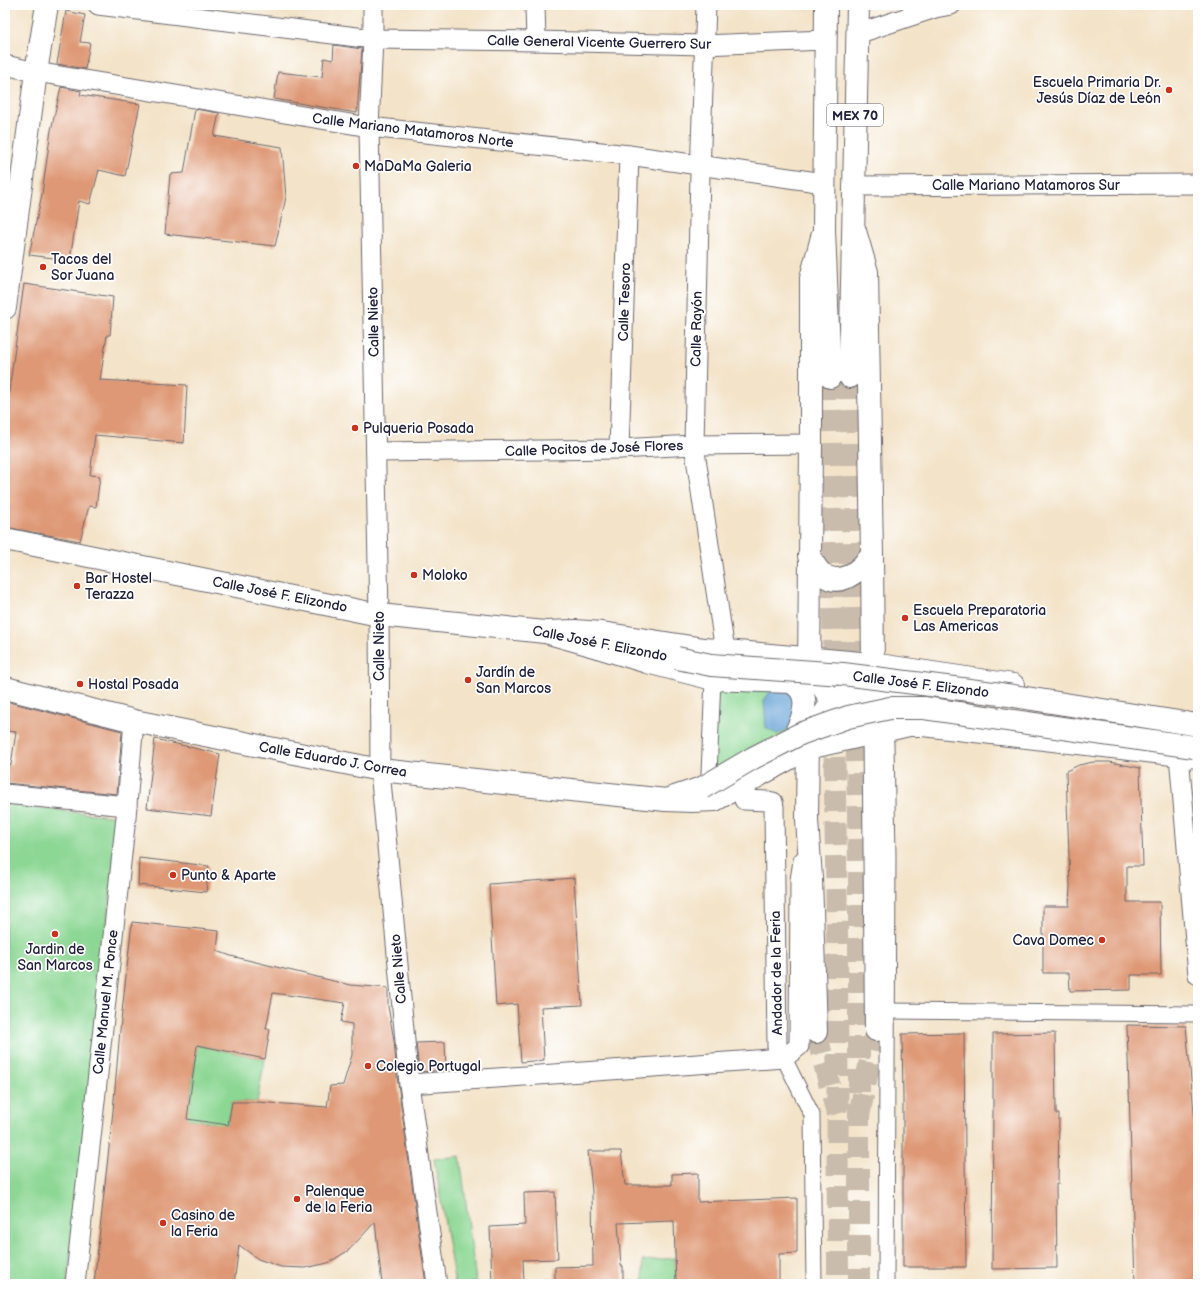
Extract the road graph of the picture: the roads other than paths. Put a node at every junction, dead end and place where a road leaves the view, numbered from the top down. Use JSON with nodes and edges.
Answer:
{"nodes":[{"id":1,"x":47,"y":5,"type":"edge"},
{"id":2,"x":98,"y":5,"type":"edge"},
{"id":3,"x":373,"y":5,"type":"edge"},
{"id":4,"x":535,"y":5,"type":"edge"},
{"id":5,"x":706,"y":5,"type":"edge"},
{"id":6,"x":826,"y":5,"type":"edge"},
{"id":7,"x":858,"y":5,"type":"edge"},
{"id":8,"x":951,"y":5,"type":"edge"},
{"id":9,"x":857,"y":34,"type":"junction"},
{"id":10,"x":373,"y":39,"type":"junction"},
{"id":11,"x":825,"y":40,"type":"junction"},
{"id":12,"x":536,"y":41,"type":"junction"},
{"id":13,"x":704,"y":45,"type":"junction"},
{"id":14,"x":5,"y":65,"type":"edge"},
{"id":15,"x":36,"y":72,"type":"junction"},
{"id":16,"x":369,"y":127,"type":"junction"},
{"id":17,"x":629,"y":155,"type":"junction"},
{"id":18,"x":701,"y":166,"type":"junction"},
{"id":19,"x":824,"y":183,"type":"junction"},
{"id":20,"x":1198,"y":184,"type":"edge"},
{"id":21,"x":854,"y":186,"type":"junction"},
{"id":22,"x":854,"y":226,"type":"junction"},
{"id":23,"x":824,"y":230,"type":"junction"},
{"id":24,"x":5,"y":308,"type":"edge"},
{"id":25,"x":811,"y":444,"type":"junction"},
{"id":26,"x":694,"y":445,"type":"junction"},
{"id":27,"x":619,"y":449,"type":"junction"},
{"id":28,"x":376,"y":452,"type":"junction"},
{"id":29,"x":5,"y":539,"type":"edge"},
{"id":30,"x":872,"y":555,"type":"junction"},
{"id":31,"x":809,"y":556,"type":"junction"},
{"id":32,"x":379,"y":614,"type":"junction"},
{"id":33,"x":545,"y":632,"type":"junction"},
{"id":34,"x":591,"y":645,"type":"junction"},
{"id":35,"x":724,"y":651,"type":"junction"},
{"id":36,"x":809,"y":658,"type":"junction"},
{"id":37,"x":872,"y":664,"type":"junction"},
{"id":38,"x":962,"y":677,"type":"junction"},
{"id":39,"x":713,"y":679,"type":"junction"},
{"id":40,"x":5,"y":688,"type":"edge"},
{"id":41,"x":873,"y":691,"type":"junction"},
{"id":42,"x":834,"y":701,"type":"junction"},
{"id":43,"x":1198,"y":715,"type":"edge"},
{"id":44,"x":134,"y":721,"type":"junction"},
{"id":45,"x":1198,"y":725,"type":"edge"},
{"id":46,"x":878,"y":732,"type":"junction"},
{"id":47,"x":808,"y":748,"type":"junction"},
{"id":48,"x":1192,"y":752,"type":"edge"},
{"id":49,"x":772,"y":768,"type":"junction"},
{"id":50,"x":380,"y":770,"type":"junction"},
{"id":51,"x":705,"y":781,"type":"junction"},
{"id":52,"x":808,"y":784,"type":"junction"},
{"id":53,"x":5,"y":794,"type":"edge"},
{"id":54,"x":666,"y":800,"type":"junction"},
{"id":55,"x":744,"y":800,"type":"dead end"},
{"id":56,"x":127,"y":806,"type":"junction"},
{"id":57,"x":807,"y":820,"type":"junction"},
{"id":58,"x":1196,"y":901,"type":"edge"},
{"id":59,"x":1198,"y":975,"type":"edge"},
{"id":60,"x":887,"y":1012,"type":"junction"},
{"id":61,"x":1198,"y":1014,"type":"edge"},
{"id":62,"x":876,"y":1030,"type":"tunnel mouth"},
{"id":63,"x":816,"y":1032,"type":"tunnel mouth"},
{"id":64,"x":784,"y":1058,"type":"junction"},
{"id":65,"x":409,"y":1084,"type":"junction"},
{"id":66,"x":75,"y":1284,"type":"edge"},
{"id":67,"x":437,"y":1284,"type":"edge"},
{"id":68,"x":814,"y":1284,"type":"edge"},
{"id":69,"x":886,"y":1284,"type":"edge"}],
"edges":[{"from":1,"to":15,"type":"street"},
{"from":2,"to":10,"type":"street","name":"Calle General Vicente Guerrero Sur"},
{"from":3,"to":10,"type":"street","name":"Calle Nieto"},
{"from":4,"to":12,"type":"street"},
{"from":5,"to":13,"type":"street","name":"Calle Rayón"},
{"from":6,"to":11,"type":"street","number":"MEX 70"},
{"from":7,"to":9,"type":"street","number":"MEX 70"},
{"from":8,"to":9,"type":"street"},
{"from":9,"to":21,"type":"street","number":"MEX 70"},
{"from":10,"to":12,"type":"street","name":"Calle General Vicente Guerrero Sur"},
{"from":10,"to":16,"type":"street","name":"Calle Nieto"},
{"from":11,"to":13,"type":"street","name":"Calle General Vicente Guerrero Sur"},
{"from":11,"to":19,"type":"street","number":"MEX 70"},
{"from":12,"to":13,"type":"street","name":"Calle General Vicente Guerrero Sur"},
{"from":13,"to":18,"type":"street","name":"Calle Rayón"},
{"from":14,"to":15,"type":"street","name":"Calle Mariano Matamoros Norte"},
{"from":15,"to":16,"type":"street","name":"Calle Mariano Matamoros Norte"},
{"from":15,"to":24,"type":"street"},
{"from":16,"to":17,"type":"street","name":"Calle Mariano Matamoros Norte"},
{"from":16,"to":28,"type":"street","name":"Calle Nieto"},
{"from":17,"to":18,"type":"street","name":"Calle Mariano Matamoros Norte"},
{"from":17,"to":27,"type":"street","name":"Calle Tesoro"},
{"from":18,"to":19,"type":"street","name":"Calle Mariano Matamoros Norte"},
{"from":18,"to":26,"type":"street","name":"Calle Rayón"},
{"from":19,"to":23,"type":"street","number":"MEX 70"},
{"from":20,"to":21,"type":"street","name":"Calle Mariano Matamoros Sur"},
{"from":21,"to":22,"type":"street","number":"MEX 70"},
{"from":22,"to":23,"type":"street","number":"MEX 70"},
{"from":22,"to":30,"type":"street","number":"MEX 70"},
{"from":23,"to":25,"type":"street","number":"MEX 70"},
{"from":25,"to":26,"type":"street","name":"Calle Pocitos de José Flores"},
{"from":25,"to":31,"type":"street","number":"MEX 70"},
{"from":26,"to":27,"type":"street","name":"Calle Pocitos de José Flores"},
{"from":26,"to":35,"type":"street","name":"Calle Rayón"},
{"from":27,"to":28,"type":"street","name":"Calle Pocitos de José Flores"},
{"from":28,"to":32,"type":"street","name":"Calle Nieto"},
{"from":29,"to":32,"type":"street","name":"Calle José F. Elizondo"},
{"from":30,"to":31,"type":"street"},
{"from":30,"to":37,"type":"street","number":"MEX 70"},
{"from":31,"to":36,"type":"street","number":"MEX 70"},
{"from":32,"to":33,"type":"street","name":"Calle José F. Elizondo"},
{"from":32,"to":50,"type":"street","name":"Calle Nieto"},
{"from":33,"to":34,"type":"street","name":"Calle José F. Elizondo"},
{"from":33,"to":35,"type":"street"},
{"from":34,"to":39,"type":"street"},
{"from":34,"to":45,"type":"street","name":"Calle José F. Elizondo","bridge":true},
{"from":35,"to":36,"type":"street"},
{"from":36,"to":37,"type":"street"},
{"from":36,"to":42,"type":"street"},
{"from":36,"to":47,"type":"street","number":"MEX 70"},
{"from":37,"to":38,"type":"street"},
{"from":37,"to":41,"type":"street","number":"MEX 70"},
{"from":38,"to":41,"type":"street"},
{"from":38,"to":43,"type":"street"},
{"from":39,"to":49,"type":"street"},
{"from":39,"to":51,"type":"street"},
{"from":40,"to":44,"type":"street","name":"Calle Eduardo J. Correa"},
{"from":41,"to":42,"type":"street"},
{"from":41,"to":46,"type":"street","number":"MEX 70"},
{"from":42,"to":46,"type":"street"},
{"from":42,"to":47,"type":"street"},
{"from":44,"to":50,"type":"street","name":"Calle Eduardo J. Correa"},
{"from":44,"to":56,"type":"street","name":"Calle Manuel M. Ponce"},
{"from":46,"to":47,"type":"street","name":"Calle Eduardo J. Correa"},
{"from":46,"to":48,"type":"street","name":"Calle Eduardo J. Correa"},
{"from":46,"to":60,"type":"street"},
{"from":46,"to":62,"type":"street","number":"MEX 70"},
{"from":47,"to":49,"type":"street","name":"Calle Eduardo J. Correa"},
{"from":47,"to":52,"type":"street","number":"MEX 70"},
{"from":48,"to":51,"type":"street","name":"Calle José F. Elizondo","bridge":true},
{"from":48,"to":58,"type":"street"},
{"from":49,"to":52,"type":"street"},
{"from":49,"to":54,"type":"street","name":"Calle Eduardo J. Correa"},
{"from":50,"to":54,"type":"street","name":"Calle Eduardo J. Correa"},
{"from":50,"to":65,"type":"street","name":"Calle Nieto"},
{"from":51,"to":54,"type":"street","name":"Calle José F. Elizondo"},
{"from":52,"to":57,"type":"street","number":"MEX 70"},
{"from":53,"to":56,"type":"street"},
{"from":55,"to":64,"type":"street","name":"Andador de la Feria"},
{"from":56,"to":66,"type":"street","name":"Calle Manuel M. Ponce"},
{"from":57,"to":63,"type":"street","number":"MEX 70"},
{"from":57,"to":64,"type":"street"},
{"from":58,"to":59,"type":"street"},
{"from":60,"to":61,"type":"street"},
{"from":60,"to":69,"type":"street"},
{"from":64,"to":65,"type":"street"},
{"from":64,"to":68,"type":"street","name":"Andador de la Feria"},
{"from":65,"to":67,"type":"street","name":"Calle Nieto"}]}
